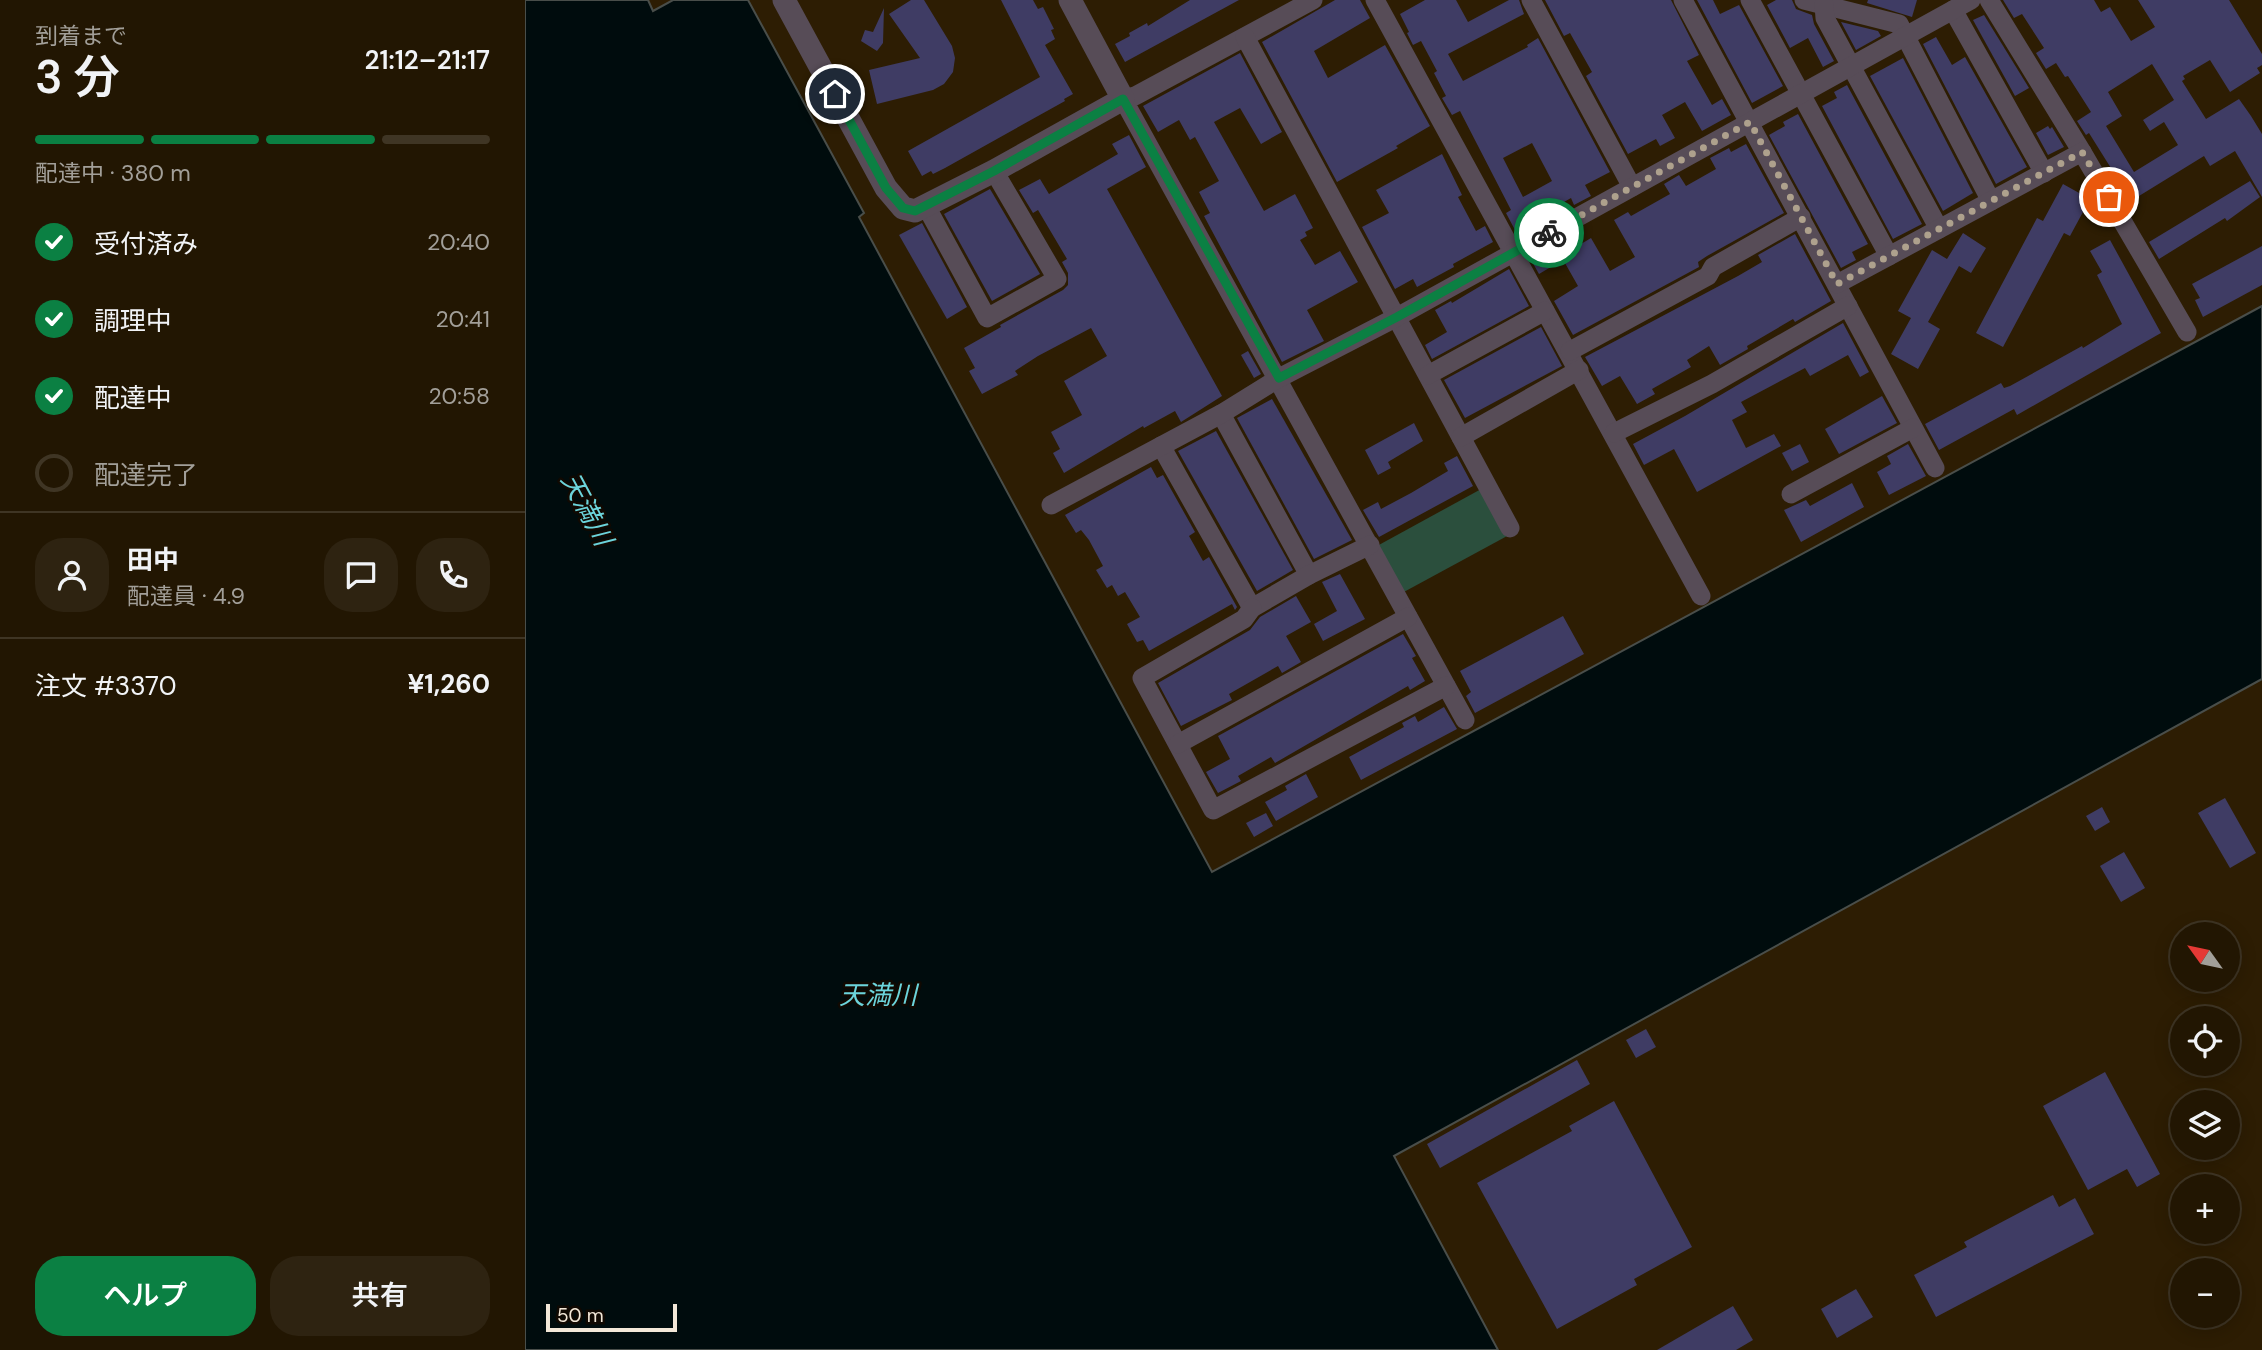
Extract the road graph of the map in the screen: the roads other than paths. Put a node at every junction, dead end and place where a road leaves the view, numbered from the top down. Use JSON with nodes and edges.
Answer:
{"nodes":[{"id":1,"x":784,"y":0,"type":"edge"},
{"id":2,"x":1070,"y":0,"type":"edge"},
{"id":3,"x":1313,"y":0,"type":"edge"},
{"id":4,"x":1375,"y":0,"type":"edge"},
{"id":5,"x":1531,"y":0,"type":"edge"},
{"id":6,"x":1682,"y":0,"type":"edge"},
{"id":7,"x":1750,"y":0,"type":"edge"},
{"id":8,"x":1804,"y":0,"type":"edge"},
{"id":9,"x":1971,"y":0,"type":"edge"},
{"id":10,"x":1989,"y":0,"type":"edge"},
{"id":11,"x":1824,"y":5,"type":"junction"},
{"id":12,"x":1952,"y":10,"type":"junction"},
{"id":13,"x":1905,"y":36,"type":"junction"},
{"id":14,"x":1245,"y":37,"type":"junction"},
{"id":15,"x":1851,"y":66,"type":"junction"},
{"id":16,"x":1802,"y":93,"type":"junction"},
{"id":17,"x":1123,"y":99,"type":"junction"},
{"id":18,"x":1750,"y":122,"type":"junction"},
{"id":19,"x":2082,"y":152,"type":"junction"},
{"id":20,"x":994,"y":171,"type":"junction"},
{"id":21,"x":2044,"y":173,"type":"junction"},
{"id":22,"x":1632,"y":187,"type":"junction"},
{"id":23,"x":1991,"y":201,"type":"junction"},
{"id":24,"x":926,"y":206,"type":"junction"},
{"id":25,"x":1801,"y":217,"type":"junction"},
{"id":26,"x":1939,"y":229,"type":"junction"},
{"id":27,"x":1513,"y":253,"type":"junction"},
{"id":28,"x":1889,"y":256,"type":"junction"},
{"id":29,"x":1837,"y":284,"type":"junction"},
{"id":30,"x":1848,"y":306,"type":"junction"},
{"id":31,"x":1545,"y":311,"type":"junction"},
{"id":32,"x":1397,"y":317,"type":"junction"},
{"id":33,"x":2187,"y":332,"type":"dead end"},
{"id":34,"x":1570,"y":351,"type":"junction"},
{"id":35,"x":1579,"y":370,"type":"junction"},
{"id":36,"x":1428,"y":375,"type":"junction"},
{"id":37,"x":1279,"y":378,"type":"junction"},
{"id":38,"x":1221,"y":414,"type":"junction"},
{"id":39,"x":1913,"y":428,"type":"junction"},
{"id":40,"x":1614,"y":433,"type":"junction"},
{"id":41,"x":1461,"y":437,"type":"junction"},
{"id":42,"x":1161,"y":446,"type":"junction"},
{"id":43,"x":1935,"y":468,"type":"dead end"},
{"id":44,"x":1791,"y":494,"type":"dead end"},
{"id":45,"x":1051,"y":505,"type":"dead end"},
{"id":46,"x":1510,"y":528,"type":"dead end"},
{"id":47,"x":1370,"y":545,"type":"junction"},
{"id":48,"x":1309,"y":575,"type":"junction"},
{"id":49,"x":1701,"y":596,"type":"dead end"},
{"id":50,"x":1252,"y":608,"type":"junction"},
{"id":51,"x":1408,"y":617,"type":"junction"},
{"id":52,"x":1446,"y":686,"type":"junction"},
{"id":53,"x":1465,"y":719,"type":"dead end"},
{"id":54,"x":1178,"y":744,"type":"junction"}],
"edges":[{"from":1,"to":24,"type":"street"},
{"from":2,"to":17,"type":"street"},
{"from":3,"to":14,"type":"street"},
{"from":4,"to":27,"type":"street"},
{"from":5,"to":22,"type":"street"},
{"from":6,"to":18,"type":"street"},
{"from":7,"to":16,"type":"street"},
{"from":8,"to":11,"type":"street"},
{"from":9,"to":12,"type":"street"},
{"from":10,"to":19,"type":"street"},
{"from":11,"to":13,"type":"street"},
{"from":11,"to":15,"type":"street"},
{"from":12,"to":13,"type":"street"},
{"from":12,"to":21,"type":"street"},
{"from":13,"to":15,"type":"street"},
{"from":13,"to":23,"type":"street"},
{"from":14,"to":17,"type":"street"},
{"from":14,"to":32,"type":"street"},
{"from":15,"to":16,"type":"street"},
{"from":15,"to":26,"type":"street"},
{"from":16,"to":18,"type":"street"},
{"from":16,"to":28,"type":"street"},
{"from":17,"to":20,"type":"street"},
{"from":17,"to":37,"type":"street"},
{"from":18,"to":22,"type":"street"},
{"from":18,"to":25,"type":"street"},
{"from":19,"to":21,"type":"street"},
{"from":19,"to":33,"type":"street"},
{"from":20,"to":24,"type":"street"},
{"from":20,"to":24,"type":"street"},
{"from":21,"to":23,"type":"street"},
{"from":22,"to":27,"type":"street"},
{"from":23,"to":26,"type":"street"},
{"from":25,"to":29,"type":"street"},
{"from":25,"to":34,"type":"street"},
{"from":26,"to":28,"type":"street"},
{"from":27,"to":31,"type":"street"},
{"from":27,"to":32,"type":"street"},
{"from":28,"to":29,"type":"street"},
{"from":29,"to":30,"type":"street"},
{"from":30,"to":39,"type":"street"},
{"from":30,"to":40,"type":"street"},
{"from":31,"to":34,"type":"street"},
{"from":31,"to":36,"type":"street"},
{"from":32,"to":36,"type":"street"},
{"from":32,"to":37,"type":"street"},
{"from":34,"to":35,"type":"street"},
{"from":35,"to":40,"type":"street"},
{"from":35,"to":41,"type":"street"},
{"from":36,"to":41,"type":"street"},
{"from":37,"to":38,"type":"street"},
{"from":37,"to":47,"type":"street"},
{"from":38,"to":42,"type":"street"},
{"from":38,"to":48,"type":"street"},
{"from":39,"to":43,"type":"street"},
{"from":39,"to":44,"type":"street"},
{"from":40,"to":49,"type":"street"},
{"from":41,"to":46,"type":"street"},
{"from":42,"to":45,"type":"street"},
{"from":42,"to":50,"type":"street"},
{"from":47,"to":48,"type":"street"},
{"from":47,"to":51,"type":"street"},
{"from":48,"to":50,"type":"street"},
{"from":50,"to":54,"type":"street"},
{"from":51,"to":52,"type":"street"},
{"from":51,"to":54,"type":"street"},
{"from":52,"to":53,"type":"street"},
{"from":52,"to":54,"type":"street"}]}
